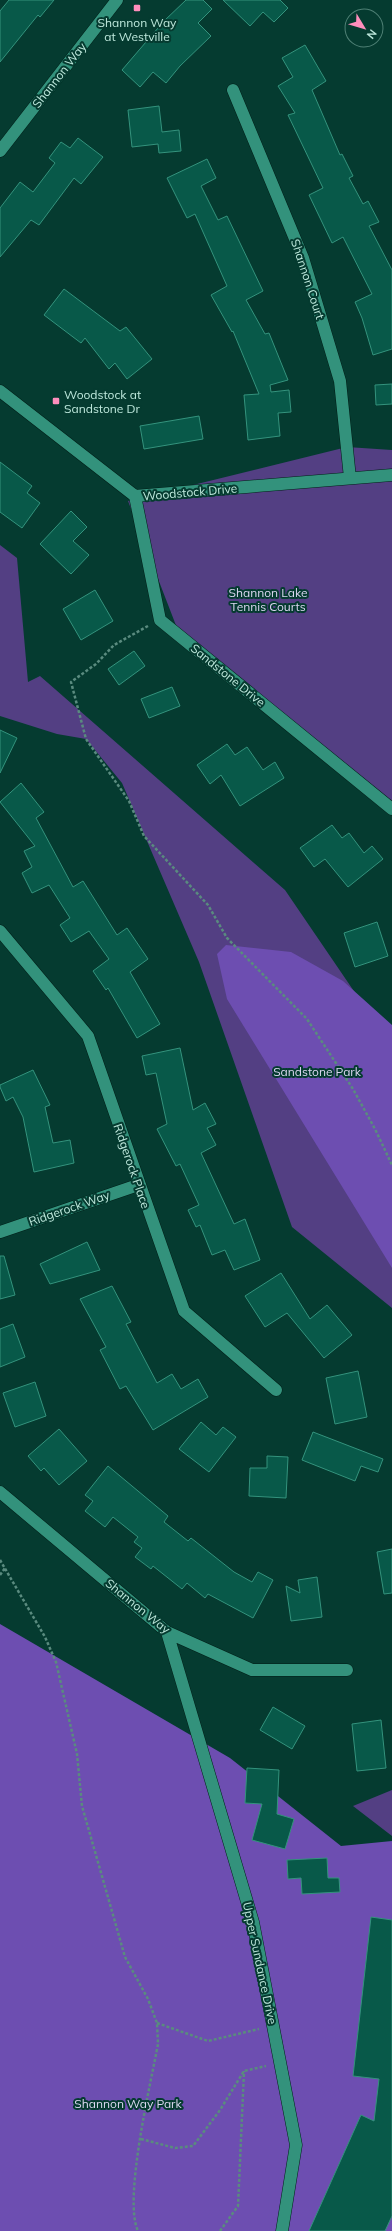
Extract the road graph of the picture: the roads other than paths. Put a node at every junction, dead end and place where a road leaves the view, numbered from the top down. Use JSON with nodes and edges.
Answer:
{"nodes":[{"id":1,"x":118,"y":0,"type":"edge"},
{"id":2,"x":233,"y":90,"type":"dead end"},
{"id":3,"x":0,"y":151,"type":"edge"},
{"id":4,"x":0,"y":391,"type":"edge"},
{"id":5,"x":392,"y":475,"type":"edge"},
{"id":6,"x":350,"y":478,"type":"junction"},
{"id":7,"x":135,"y":496,"type":"junction"},
{"id":8,"x":392,"y":809,"type":"edge"},
{"id":9,"x":0,"y":931,"type":"edge"},
{"id":10,"x":138,"y":1185,"type":"junction"},
{"id":11,"x":0,"y":1232,"type":"edge"},
{"id":12,"x":276,"y":1390,"type":"dead end"},
{"id":13,"x":2,"y":1497,"type":"edge"},
{"id":14,"x":168,"y":1632,"type":"junction"},
{"id":15,"x":347,"y":1670,"type":"dead end"},
{"id":16,"x":282,"y":2231,"type":"edge"}],
"edges":[{"from":1,"to":3,"type":"street","name":"Shannon Way"},
{"from":2,"to":6,"type":"street","name":"Shannon Court"},
{"from":4,"to":7,"type":"street","name":"Woodstock Drive"},
{"from":5,"to":6,"type":"street","name":"Woodstock Drive"},
{"from":6,"to":7,"type":"street","name":"Woodstock Drive"},
{"from":7,"to":8,"type":"street","name":"Sandstone Drive"},
{"from":9,"to":10,"type":"street","name":"Ridgerock Place"},
{"from":10,"to":11,"type":"street","name":"Ridgerock Way"},
{"from":10,"to":12,"type":"street","name":"Ridgerock Place"},
{"from":13,"to":14,"type":"street","name":"Shannon Way"},
{"from":14,"to":15,"type":"street","name":"Shannon Way"},
{"from":14,"to":16,"type":"street","name":"Upper Sundance Drive"}]}
